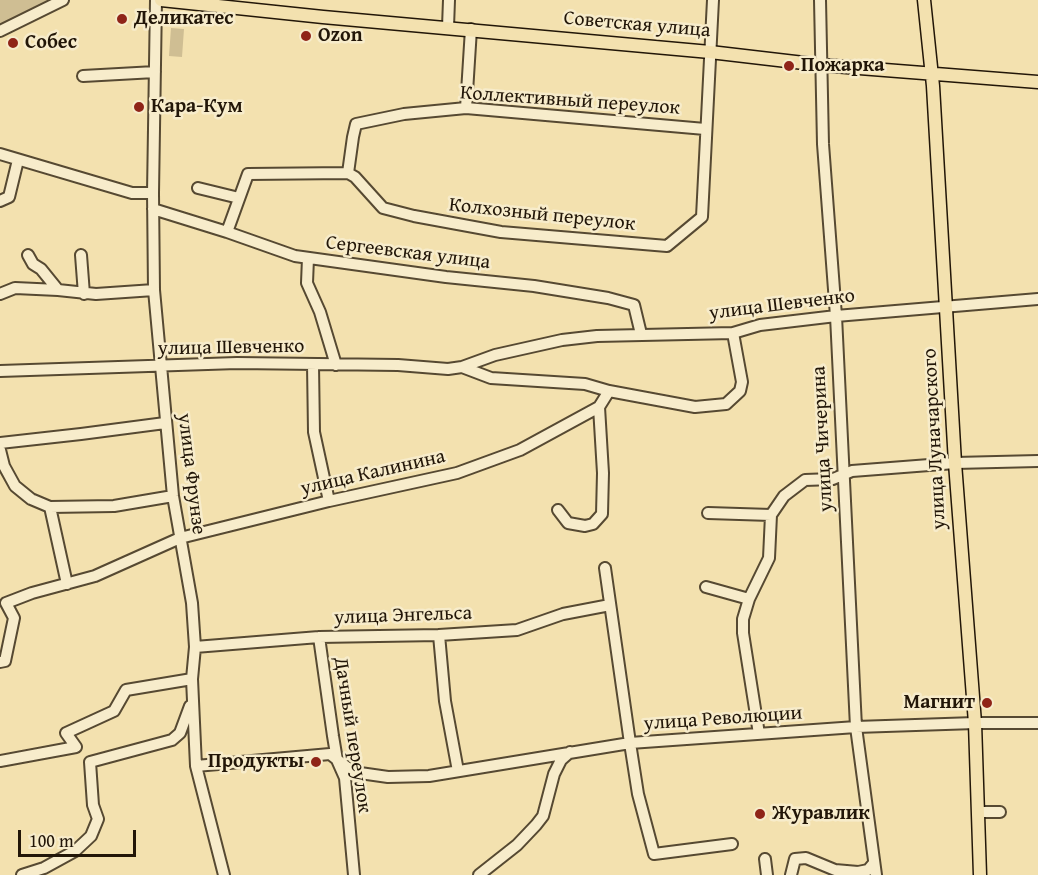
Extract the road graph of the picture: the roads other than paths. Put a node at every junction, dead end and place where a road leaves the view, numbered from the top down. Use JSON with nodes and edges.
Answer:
{"nodes":[{"id":1,"x":63,"y":0,"type":"edge"},
{"id":2,"x":156,"y":0,"type":"edge"},
{"id":3,"x":161,"y":0,"type":"edge"},
{"id":4,"x":449,"y":0,"type":"edge"},
{"id":5,"x":713,"y":0,"type":"edge"},
{"id":6,"x":820,"y":0,"type":"edge"},
{"id":7,"x":924,"y":0,"type":"edge"},
{"id":8,"x":448,"y":27,"type":"junction"},
{"id":9,"x":471,"y":29,"type":"junction"},
{"id":10,"x":0,"y":31,"type":"edge"},
{"id":11,"x":710,"y":52,"type":"junction"},
{"id":12,"x":821,"y":65,"type":"junction"},
{"id":13,"x":155,"y":72,"type":"junction"},
{"id":14,"x":932,"y":73,"type":"junction"},
{"id":15,"x":83,"y":76,"type":"dead end"},
{"id":16,"x":1038,"y":82,"type":"edge"},
{"id":17,"x":466,"y":108,"type":"junction"},
{"id":18,"x":705,"y":129,"type":"junction"},
{"id":19,"x":0,"y":154,"type":"edge"},
{"id":20,"x":18,"y":160,"type":"junction"},
{"id":21,"x":348,"y":173,"type":"junction"},
{"id":22,"x":198,"y":188,"type":"dead end"},
{"id":23,"x":153,"y":194,"type":"junction"},
{"id":24,"x":239,"y":198,"type":"junction"},
{"id":25,"x":0,"y":201,"type":"edge"},
{"id":26,"x":153,"y":209,"type":"junction"},
{"id":27,"x":227,"y":232,"type":"junction"},
{"id":28,"x":28,"y":255,"type":"dead end"},
{"id":29,"x":81,"y":255,"type":"dead end"},
{"id":30,"x":308,"y":258,"type":"junction"},
{"id":31,"x":58,"y":290,"type":"junction"},
{"id":32,"x":154,"y":290,"type":"junction"},
{"id":33,"x":0,"y":294,"type":"edge"},
{"id":34,"x":84,"y":294,"type":"junction"},
{"id":35,"x":1038,"y":299,"type":"edge"},
{"id":36,"x":947,"y":307,"type":"junction"},
{"id":37,"x":836,"y":316,"type":"junction"},
{"id":38,"x":733,"y":333,"type":"junction"},
{"id":39,"x":641,"y":334,"type":"junction"},
{"id":40,"x":313,"y":365,"type":"junction"},
{"id":41,"x":336,"y":365,"type":"junction"},
{"id":42,"x":161,"y":367,"type":"junction"},
{"id":43,"x":462,"y":367,"type":"junction"},
{"id":44,"x":0,"y":371,"type":"edge"},
{"id":45,"x":609,"y":391,"type":"junction"},
{"id":46,"x":598,"y":407,"type":"junction"},
{"id":47,"x":165,"y":423,"type":"junction"},
{"id":48,"x":0,"y":443,"type":"edge"},
{"id":49,"x":0,"y":450,"type":"edge"},
{"id":50,"x":1038,"y":461,"type":"edge"},
{"id":51,"x":955,"y":463,"type":"junction"},
{"id":52,"x":842,"y":474,"type":"junction"},
{"id":53,"x":173,"y":496,"type":"junction"},
{"id":54,"x":329,"y":501,"type":"junction"},
{"id":55,"x":50,"y":507,"type":"junction"},
{"id":56,"x":558,"y":510,"type":"dead end"},
{"id":57,"x":708,"y":513,"type":"dead end"},
{"id":58,"x":771,"y":515,"type":"junction"},
{"id":59,"x":180,"y":538,"type":"junction"},
{"id":60,"x":605,"y":568,"type":"dead end"},
{"id":61,"x":67,"y":584,"type":"junction"},
{"id":62,"x":706,"y":587,"type":"dead end"},
{"id":63,"x":3,"y":599,"type":"edge"},
{"id":64,"x":749,"y":599,"type":"junction"},
{"id":65,"x":610,"y":605,"type":"junction"},
{"id":66,"x":439,"y":635,"type":"junction"},
{"id":67,"x":319,"y":637,"type":"junction"},
{"id":68,"x":195,"y":647,"type":"junction"},
{"id":69,"x":0,"y":662,"type":"edge"},
{"id":70,"x":192,"y":679,"type":"junction"},
{"id":71,"x":193,"y":699,"type":"junction"},
{"id":72,"x":975,"y":723,"type":"junction"},
{"id":73,"x":1038,"y":723,"type":"edge"},
{"id":74,"x":856,"y":727,"type":"junction"},
{"id":75,"x":759,"y":734,"type":"junction"},
{"id":76,"x":630,"y":743,"type":"junction"},
{"id":77,"x":76,"y":747,"type":"junction"},
{"id":78,"x":570,"y":752,"type":"junction"},
{"id":79,"x":337,"y":760,"type":"junction"},
{"id":80,"x":0,"y":761,"type":"edge"},
{"id":81,"x":90,"y":762,"type":"junction"},
{"id":82,"x":196,"y":766,"type":"junction"},
{"id":83,"x":458,"y":771,"type":"junction"},
{"id":84,"x":1000,"y":812,"type":"dead end"},
{"id":85,"x":978,"y":813,"type":"junction"},
{"id":86,"x":732,"y":844,"type":"dead end"},
{"id":87,"x":765,"y":859,"type":"dead end"},
{"id":88,"x":873,"y":863,"type":"junction"},
{"id":89,"x":22,"y":875,"type":"edge"},
{"id":90,"x":224,"y":875,"type":"edge"},
{"id":91,"x":354,"y":875,"type":"edge"},
{"id":92,"x":479,"y":875,"type":"edge"},
{"id":93,"x":767,"y":875,"type":"edge"},
{"id":94,"x":791,"y":875,"type":"edge"},
{"id":95,"x":869,"y":875,"type":"edge"},
{"id":96,"x":876,"y":875,"type":"edge"},
{"id":97,"x":980,"y":875,"type":"edge"}],
"edges":[{"from":1,"to":10,"type":"street"},
{"from":2,"to":13,"type":"street","name":"улица Фрунзе"},
{"from":3,"to":8,"type":"main road","name":"Советская улица"},
{"from":4,"to":8,"type":"street"},
{"from":5,"to":11,"type":"street"},
{"from":6,"to":12,"type":"street","name":"улица Чичерина"},
{"from":7,"to":14,"type":"main road","name":"улица Луначарского"},
{"from":8,"to":9,"type":"main road","name":"Советская улица"},
{"from":9,"to":11,"type":"main road","name":"Советская улица"},
{"from":9,"to":17,"type":"street"},
{"from":11,"to":12,"type":"main road","name":"Советская улица"},
{"from":11,"to":18,"type":"street"},
{"from":12,"to":14,"type":"main road","name":"Советская улица"},
{"from":12,"to":37,"type":"street","name":"улица Чичерина"},
{"from":13,"to":15,"type":"street"},
{"from":13,"to":23,"type":"street","name":"улица Фрунзе"},
{"from":14,"to":16,"type":"main road","name":"Советская улица"},
{"from":14,"to":36,"type":"main road","name":"улица Луначарского"},
{"from":17,"to":18,"type":"street","name":"Коллективный переулок"},
{"from":17,"to":21,"type":"street","name":"Коллективный переулок"},
{"from":18,"to":21,"type":"street","name":"Колхозный переулок"},
{"from":19,"to":20,"type":"street"},
{"from":20,"to":23,"type":"street"},
{"from":20,"to":25,"type":"street"},
{"from":21,"to":24,"type":"street"},
{"from":22,"to":24,"type":"street"},
{"from":23,"to":26,"type":"street","name":"улица Фрунзе"},
{"from":24,"to":27,"type":"street"},
{"from":26,"to":27,"type":"street","name":"Сергеевская улица"},
{"from":26,"to":32,"type":"street","name":"улица Фрунзе"},
{"from":27,"to":30,"type":"street","name":"Сергеевская улица"},
{"from":28,"to":31,"type":"street"},
{"from":29,"to":34,"type":"street"},
{"from":30,"to":39,"type":"street","name":"Сергеевская улица"},
{"from":30,"to":41,"type":"street"},
{"from":31,"to":33,"type":"street"},
{"from":31,"to":34,"type":"street"},
{"from":32,"to":34,"type":"street"},
{"from":32,"to":42,"type":"street","name":"улица Фрунзе"},
{"from":35,"to":36,"type":"street","name":"улица Шевченко"},
{"from":36,"to":37,"type":"street","name":"улица Шевченко"},
{"from":36,"to":51,"type":"main road","name":"улица Луначарского"},
{"from":37,"to":38,"type":"street","name":"улица Шевченко"},
{"from":37,"to":52,"type":"street","name":"улица Чичерина"},
{"from":38,"to":39,"type":"street","name":"улица Шевченко"},
{"from":38,"to":45,"type":"street"},
{"from":39,"to":43,"type":"street","name":"улица Шевченко"},
{"from":40,"to":41,"type":"street","name":"улица Шевченко"},
{"from":40,"to":42,"type":"street","name":"улица Шевченко"},
{"from":40,"to":54,"type":"street"},
{"from":41,"to":43,"type":"street","name":"улица Шевченко"},
{"from":42,"to":44,"type":"street","name":"улица Шевченко"},
{"from":42,"to":47,"type":"street","name":"улица Фрунзе"},
{"from":43,"to":45,"type":"street","name":"улица Шевченко"},
{"from":45,"to":46,"type":"street","name":"улица Калинина"},
{"from":46,"to":54,"type":"street","name":"улица Калинина"},
{"from":46,"to":56,"type":"street"},
{"from":47,"to":48,"type":"street"},
{"from":47,"to":53,"type":"street","name":"улица Фрунзе"},
{"from":49,"to":55,"type":"street"},
{"from":50,"to":51,"type":"street"},
{"from":51,"to":52,"type":"street"},
{"from":51,"to":72,"type":"main road","name":"улица Луначарского"},
{"from":52,"to":58,"type":"street"},
{"from":52,"to":74,"type":"street","name":"улица Чичерина"},
{"from":53,"to":55,"type":"street"},
{"from":53,"to":59,"type":"street","name":"улица Фрунзе"},
{"from":54,"to":59,"type":"street","name":"улица Калинина"},
{"from":55,"to":61,"type":"street"},
{"from":57,"to":58,"type":"street"},
{"from":58,"to":64,"type":"street"},
{"from":59,"to":61,"type":"street","name":"улица Калинина"},
{"from":59,"to":68,"type":"street","name":"улица Фрунзе"},
{"from":60,"to":65,"type":"street"},
{"from":61,"to":63,"type":"street","name":"улица Калинина"},
{"from":62,"to":64,"type":"street"},
{"from":63,"to":69,"type":"street","name":"улица Калинина"},
{"from":64,"to":75,"type":"street"},
{"from":65,"to":66,"type":"street","name":"улица Энгельса"},
{"from":65,"to":76,"type":"street"},
{"from":66,"to":67,"type":"street","name":"улица Энгельса"},
{"from":66,"to":83,"type":"street"},
{"from":67,"to":68,"type":"street","name":"улица Энгельса"},
{"from":67,"to":79,"type":"street","name":"Дачный переулок"},
{"from":68,"to":70,"type":"street","name":"улица Фрунзе"},
{"from":70,"to":71,"type":"street","name":"улица Фрунзе"},
{"from":70,"to":77,"type":"street"},
{"from":71,"to":81,"type":"street"},
{"from":71,"to":82,"type":"street","name":"улица Фрунзе"},
{"from":72,"to":73,"type":"street","name":"улица Революции"},
{"from":72,"to":74,"type":"street","name":"улица Революции"},
{"from":72,"to":85,"type":"main road","name":"улица Луначарского"},
{"from":74,"to":75,"type":"street","name":"улица Революции"},
{"from":74,"to":88,"type":"street","name":"улица Чичерина"},
{"from":75,"to":76,"type":"street","name":"улица Революции"},
{"from":76,"to":78,"type":"street","name":"улица Революции"},
{"from":76,"to":86,"type":"street"},
{"from":77,"to":80,"type":"street"},
{"from":77,"to":81,"type":"street"},
{"from":78,"to":83,"type":"street","name":"улица Революции"},
{"from":78,"to":92,"type":"street"},
{"from":79,"to":82,"type":"street","name":"улица Революции"},
{"from":79,"to":83,"type":"street","name":"улица Революции"},
{"from":79,"to":91,"type":"street","name":"Дачный переулок"},
{"from":81,"to":89,"type":"street"},
{"from":82,"to":90,"type":"street","name":"улица Фрунзе"},
{"from":84,"to":85,"type":"street"},
{"from":85,"to":97,"type":"main road","name":"улица Луначарского"},
{"from":87,"to":93,"type":"street"},
{"from":88,"to":94,"type":"street"},
{"from":88,"to":95,"type":"street"},
{"from":88,"to":96,"type":"street","name":"улица Чичерина"}]}
